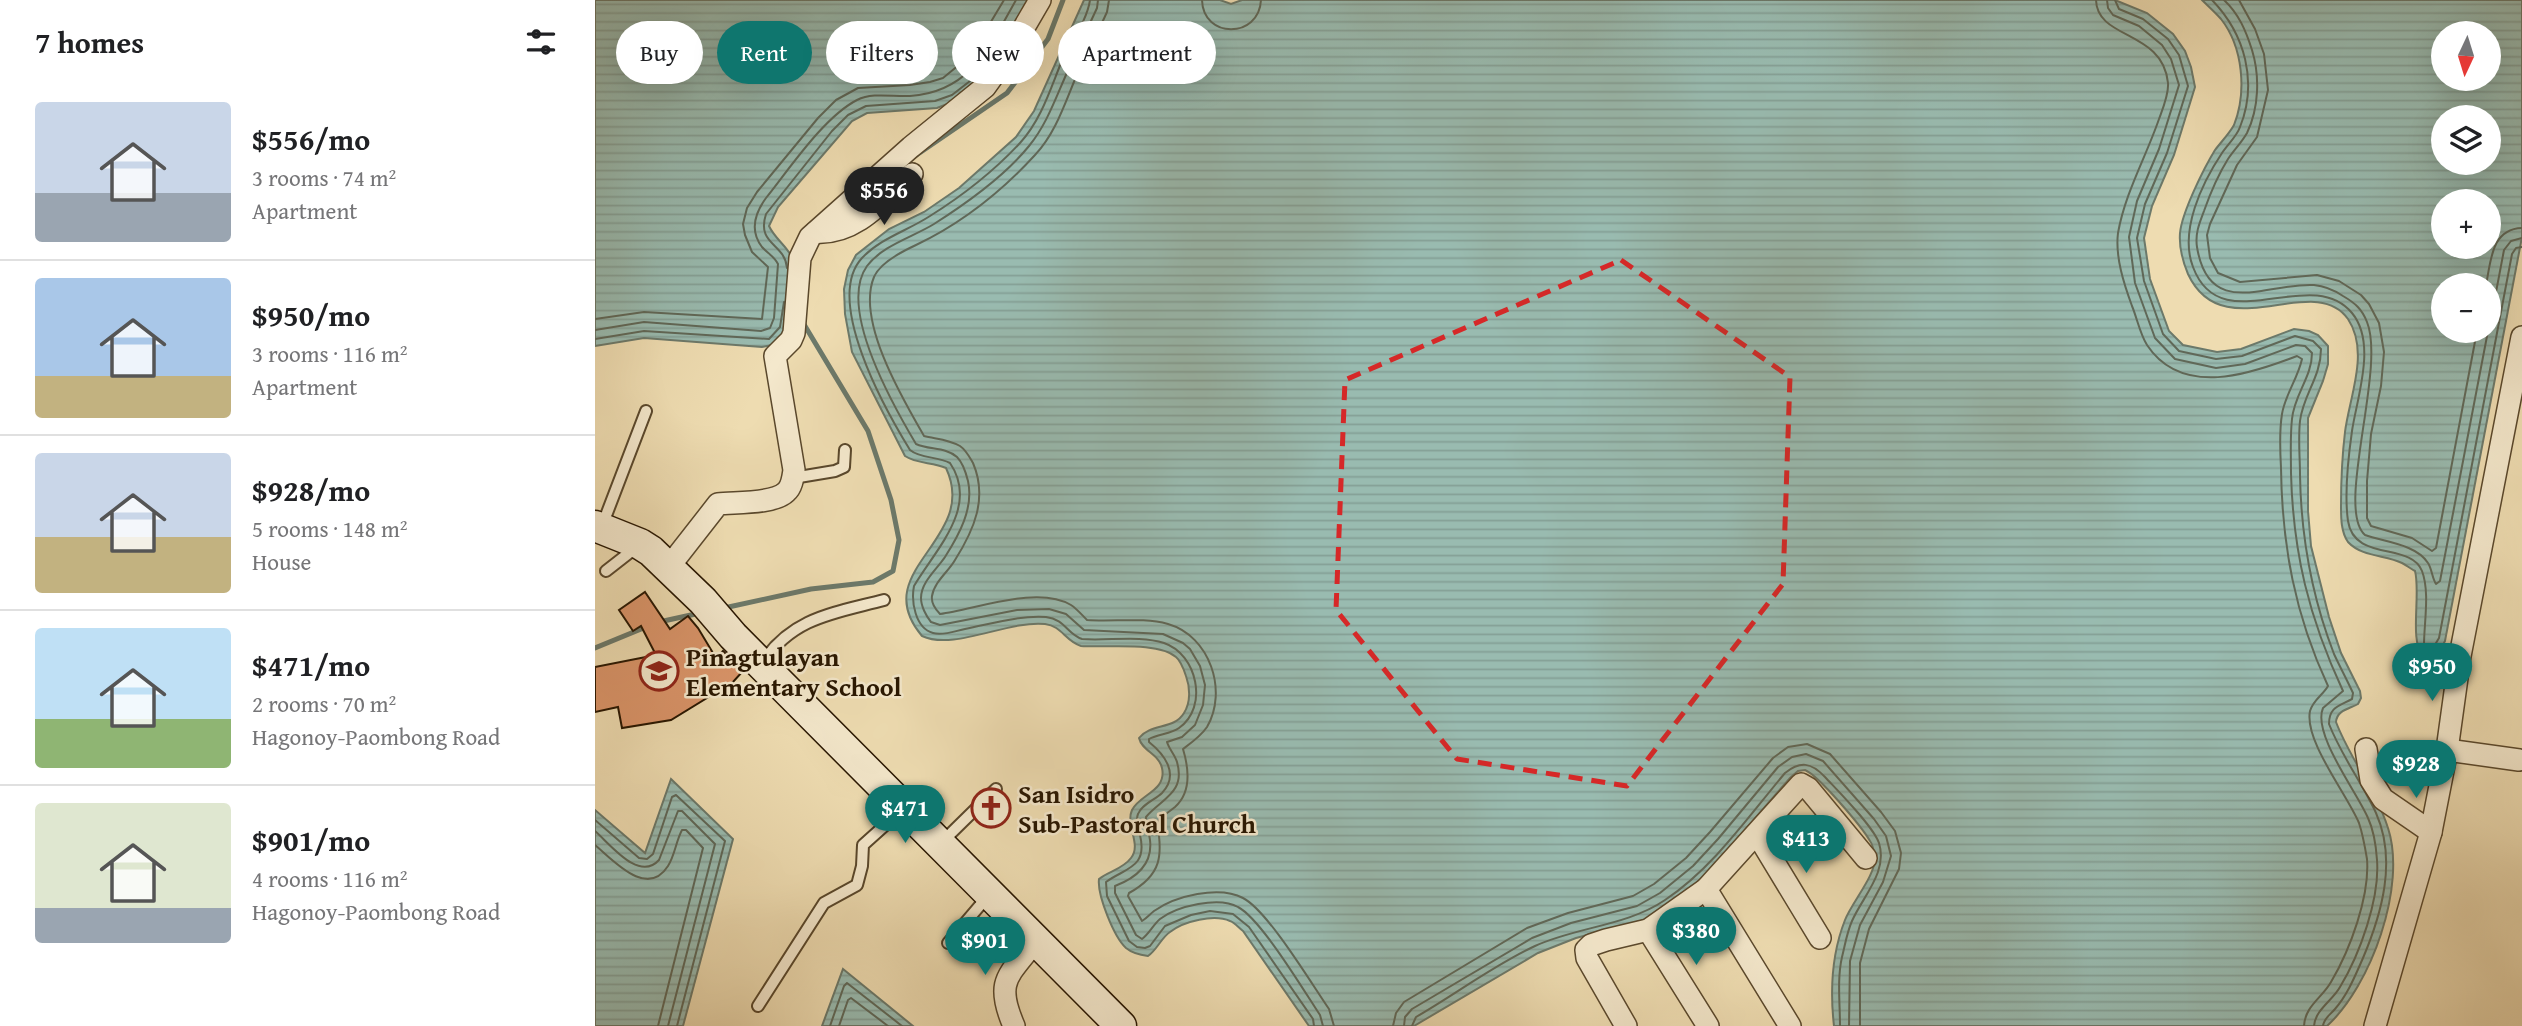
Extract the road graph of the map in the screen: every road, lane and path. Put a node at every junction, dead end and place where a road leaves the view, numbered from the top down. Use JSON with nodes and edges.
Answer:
{"nodes":[{"id":1,"x":1040,"y":0,"type":"edge"},
{"id":2,"x":912,"y":174,"type":"dead end"},
{"id":3,"x":823,"y":232,"type":"junction"},
{"id":4,"x":2522,"y":337,"type":"edge"},
{"id":5,"x":646,"y":411,"type":"dead end"},
{"id":6,"x":2513,"y":429,"type":"edge"},
{"id":7,"x":845,"y":450,"type":"dead end"},
{"id":8,"x":793,"y":478,"type":"junction"},
{"id":9,"x":598,"y":527,"type":"edge"},
{"id":10,"x":641,"y":544,"type":"junction"},
{"id":11,"x":668,"y":568,"type":"junction"},
{"id":12,"x":606,"y":571,"type":"dead end"},
{"id":13,"x":884,"y":600,"type":"dead end"},
{"id":14,"x":761,"y":664,"type":"junction"},
{"id":15,"x":2366,"y":748,"type":"dead end"},
{"id":16,"x":2519,"y":760,"type":"dead end"},
{"id":17,"x":2444,"y":761,"type":"junction"},
{"id":18,"x":996,"y":789,"type":"dead end"},
{"id":19,"x":904,"y":808,"type":"junction"},
{"id":20,"x":2431,"y":832,"type":"junction"},
{"id":21,"x":1757,"y":834,"type":"junction"},
{"id":22,"x":940,"y":844,"type":"junction"},
{"id":23,"x":1866,"y":858,"type":"dead end"},
{"id":24,"x":1706,"y":889,"type":"junction"},
{"id":25,"x":990,"y":894,"type":"junction"},
{"id":26,"x":1648,"y":930,"type":"junction"},
{"id":27,"x":1820,"y":938,"type":"dead end"},
{"id":28,"x":1036,"y":940,"type":"junction"},
{"id":29,"x":947,"y":943,"type":"dead end"},
{"id":30,"x":758,"y":1006,"type":"dead end"},
{"id":31,"x":1014,"y":1026,"type":"edge"},
{"id":32,"x":1121,"y":1026,"type":"edge"},
{"id":33,"x":1626,"y":1026,"type":"edge"},
{"id":34,"x":1707,"y":1026,"type":"edge"},
{"id":35,"x":1790,"y":1026,"type":"edge"},
{"id":36,"x":2375,"y":1026,"type":"edge"}],
"edges":[{"from":1,"to":3,"type":"street"},
{"from":2,"to":3,"type":"street"},
{"from":3,"to":8,"type":"street"},
{"from":4,"to":6,"type":"street"},
{"from":5,"to":9,"type":"lane"},
{"from":6,"to":17,"type":"street"},
{"from":7,"to":8,"type":"lane"},
{"from":8,"to":11,"type":"street"},
{"from":9,"to":10,"type":"main road"},
{"from":10,"to":11,"type":"main road"},
{"from":10,"to":12,"type":"lane"},
{"from":11,"to":14,"type":"main road"},
{"from":13,"to":14,"type":"lane"},
{"from":14,"to":19,"type":"main road"},
{"from":15,"to":20,"type":"street"},
{"from":16,"to":17,"type":"street"},
{"from":17,"to":20,"type":"street"},
{"from":18,"to":22,"type":"lane"},
{"from":19,"to":22,"type":"main road"},
{"from":19,"to":30,"type":"lane"},
{"from":20,"to":36,"type":"street"},
{"from":21,"to":23,"type":"street"},
{"from":21,"to":24,"type":"street"},
{"from":21,"to":27,"type":"street"},
{"from":22,"to":25,"type":"main road"},
{"from":24,"to":26,"type":"street"},
{"from":24,"to":35,"type":"street"},
{"from":25,"to":28,"type":"main road"},
{"from":25,"to":29,"type":"lane"},
{"from":26,"to":33,"type":"street"},
{"from":26,"to":34,"type":"street"},
{"from":28,"to":31,"type":"street"},
{"from":28,"to":32,"type":"main road"}]}
